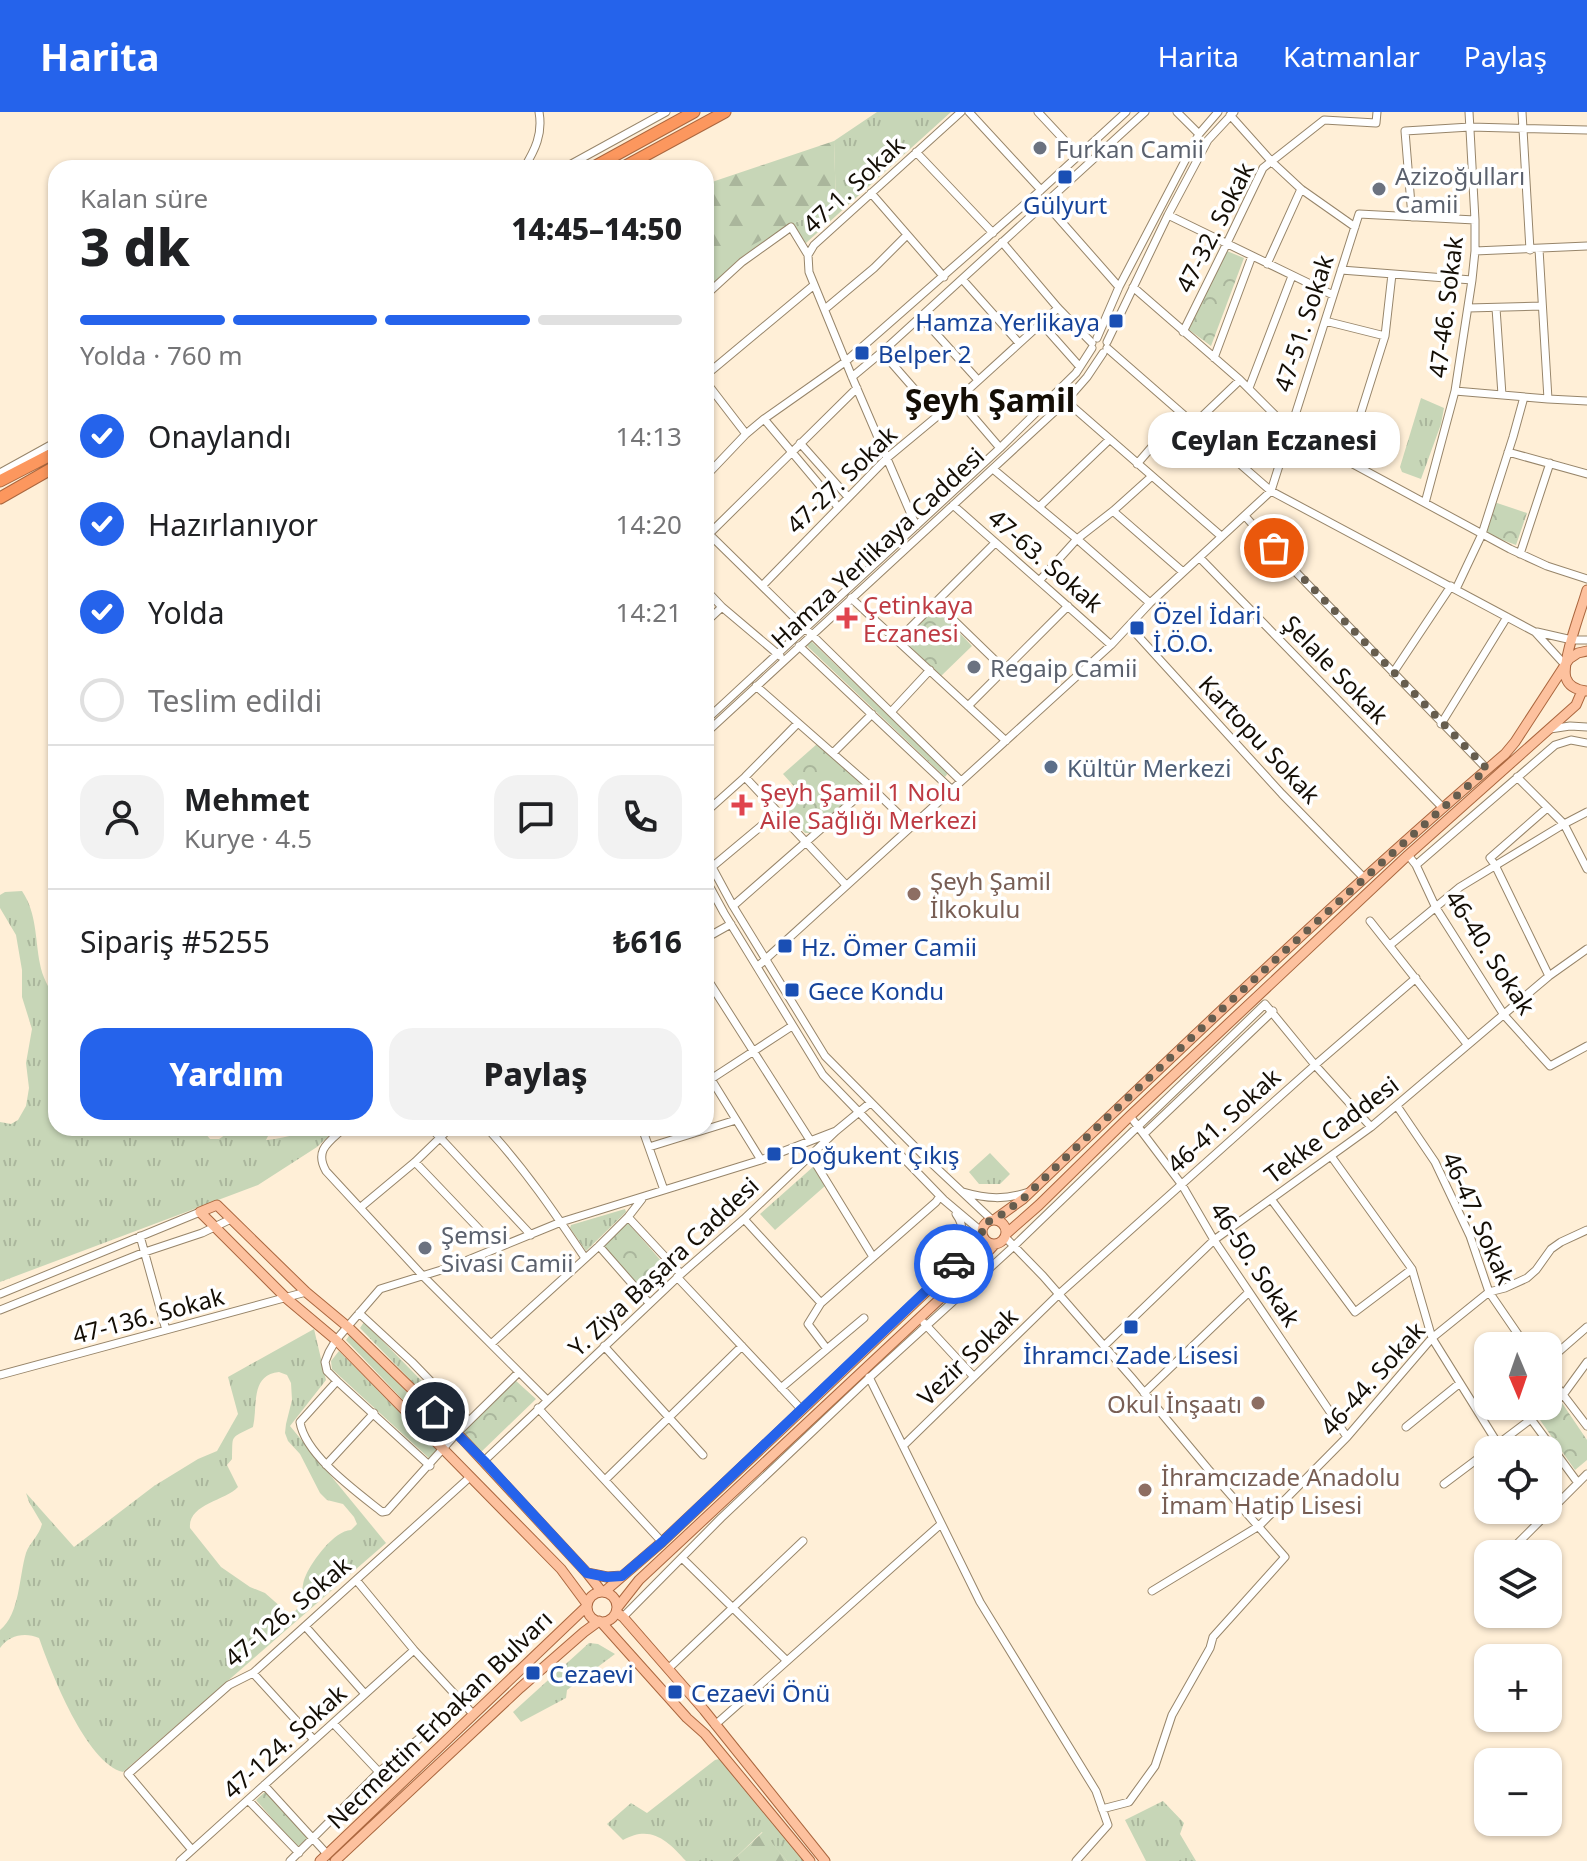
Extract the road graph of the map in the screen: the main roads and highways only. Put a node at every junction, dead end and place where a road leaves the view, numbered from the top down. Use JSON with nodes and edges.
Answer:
{"nodes":[{"id":1,"x":694,"y":112,"type":"edge"},
{"id":2,"x":725,"y":112,"type":"edge"},
{"id":3,"x":607,"y":160,"type":"edge"},
{"id":4,"x":637,"y":160,"type":"edge"},
{"id":5,"x":48,"y":456,"type":"edge"},
{"id":6,"x":48,"y":471,"type":"edge"},
{"id":7,"x":0,"y":481,"type":"edge"},
{"id":8,"x":0,"y":498,"type":"edge"},
{"id":9,"x":1587,"y":590,"type":"edge"},
{"id":10,"x":1587,"y":651,"type":"edge"},
{"id":11,"x":1566,"y":666,"type":"junction"},
{"id":12,"x":1585,"y":694,"type":"edge"},
{"id":13,"x":993,"y":1220,"type":"junction"},
{"id":14,"x":982,"y":1233,"type":"junction"},
{"id":15,"x":1006,"y":1236,"type":"junction"},
{"id":16,"x":995,"y":1244,"type":"junction"},
{"id":17,"x":587,"y":1573,"type":"junction"},
{"id":18,"x":622,"y":1576,"type":"junction"},
{"id":19,"x":603,"y":1592,"type":"junction"},
{"id":20,"x":587,"y":1605,"type":"junction"},
{"id":21,"x":618,"y":1613,"type":"junction"},
{"id":22,"x":600,"y":1622,"type":"junction"},
{"id":23,"x":327,"y":1859,"type":"edge"},
{"id":24,"x":810,"y":1861,"type":"edge"},
{"id":25,"x":825,"y":1861,"type":"edge"}],
"edges":[{"from":1,"to":3,"type":"highway"},
{"from":2,"to":4,"type":"highway"},
{"from":5,"to":7,"type":"highway"},
{"from":6,"to":8,"type":"highway"},
{"from":9,"to":11,"type":"main road"},
{"from":10,"to":11,"type":"main road"},
{"from":11,"to":12,"type":"main road"},
{"from":11,"to":13,"type":"main road"},
{"from":12,"to":15,"type":"main road"},
{"from":13,"to":14,"type":"main road"},
{"from":13,"to":15,"type":"main road"},
{"from":14,"to":16,"type":"main road"},
{"from":14,"to":18,"type":"main road","name":"Necmettin Erbakan Bulvarı"},
{"from":15,"to":16,"type":"main road"},
{"from":16,"to":21,"type":"main road","name":"Necmettin Erbakan Bulvarı"},
{"from":17,"to":18,"type":"main road"},
{"from":17,"to":19,"type":"main road"},
{"from":17,"to":20,"type":"main road"},
{"from":18,"to":19,"type":"main road","name":"Necmettin Erbakan Bulvarı"},
{"from":19,"to":20,"type":"main road","name":"Necmettin Erbakan Bulvarı"},
{"from":19,"to":21,"type":"main road"},
{"from":20,"to":22,"type":"main road","name":"Necmettin Erbakan Bulvarı"},
{"from":20,"to":23,"type":"main road","name":"Necmettin Erbakan Bulvarı"},
{"from":21,"to":22,"type":"main road","name":"Necmettin Erbakan Bulvarı"},
{"from":21,"to":25,"type":"main road"},
{"from":22,"to":23,"type":"main road","name":"Necmettin Erbakan Bulvarı"},
{"from":22,"to":24,"type":"main road"}]}
